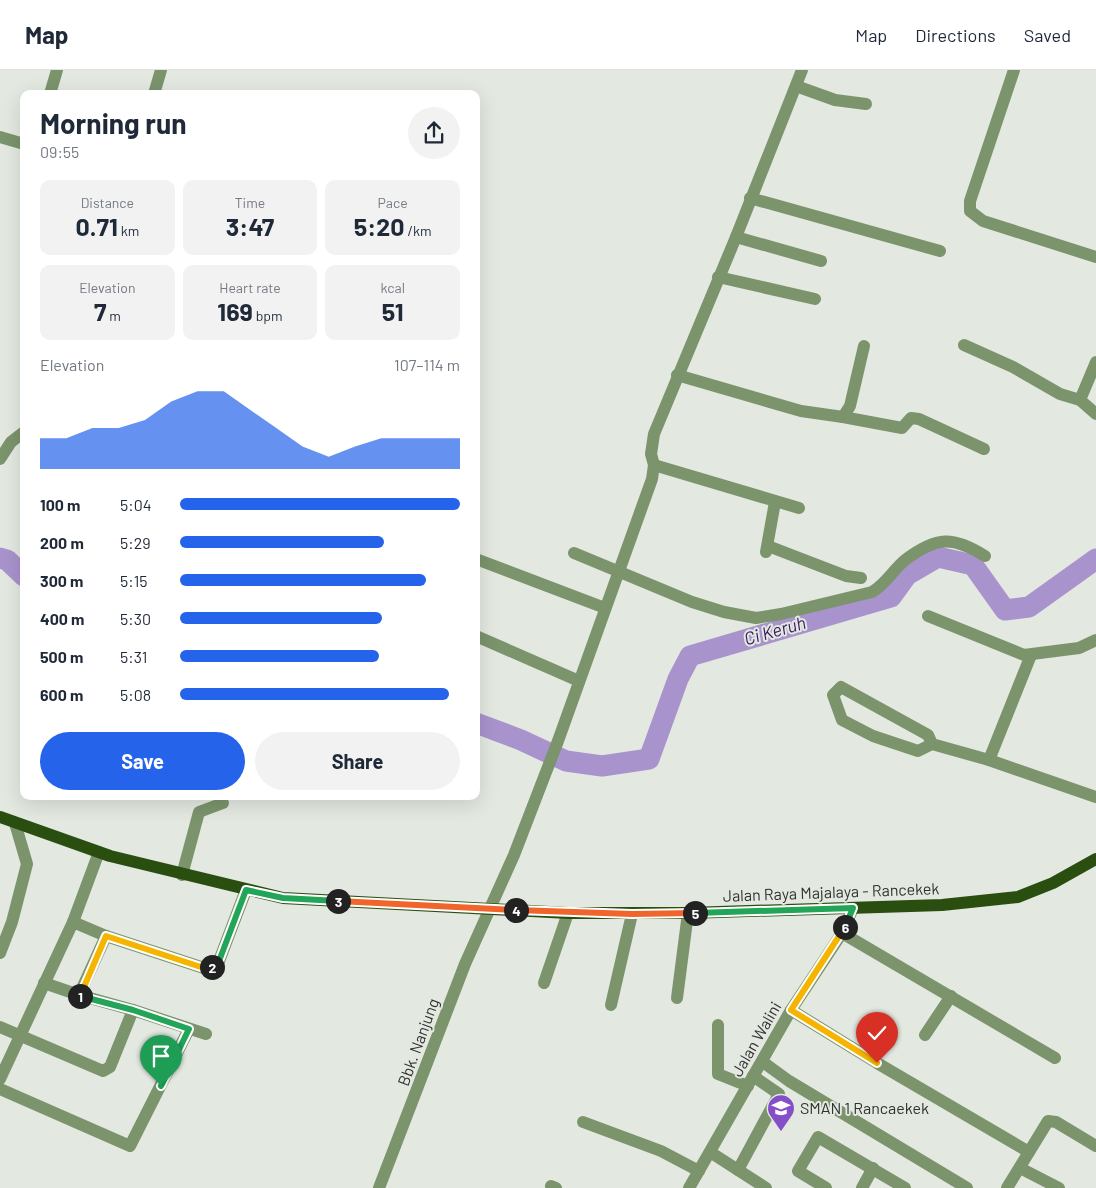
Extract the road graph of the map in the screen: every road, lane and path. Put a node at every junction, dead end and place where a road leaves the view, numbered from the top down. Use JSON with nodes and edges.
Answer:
{"nodes":[{"id":1,"x":57,"y":70,"type":"edge"},
{"id":2,"x":161,"y":70,"type":"edge"},
{"id":3,"x":802,"y":70,"type":"edge"},
{"id":4,"x":1014,"y":70,"type":"edge"},
{"id":5,"x":796,"y":86,"type":"junction"},
{"id":6,"x":51,"y":90,"type":"edge"},
{"id":7,"x":155,"y":90,"type":"edge"},
{"id":8,"x":866,"y":104,"type":"dead end"},
{"id":9,"x":0,"y":137,"type":"edge"},
{"id":10,"x":20,"y":143,"type":"edge"},
{"id":11,"x":750,"y":198,"type":"junction"},
{"id":12,"x":736,"y":238,"type":"junction"},
{"id":13,"x":940,"y":251,"type":"dead end"},
{"id":14,"x":1096,"y":257,"type":"edge"},
{"id":15,"x":821,"y":261,"type":"dead end"},
{"id":16,"x":718,"y":277,"type":"junction"},
{"id":17,"x":815,"y":299,"type":"dead end"},
{"id":18,"x":964,"y":345,"type":"dead end"},
{"id":19,"x":864,"y":346,"type":"dead end"},
{"id":20,"x":1096,"y":362,"type":"edge"},
{"id":21,"x":677,"y":375,"type":"junction"},
{"id":22,"x":1080,"y":400,"type":"junction"},
{"id":23,"x":1096,"y":414,"type":"edge"},
{"id":24,"x":843,"y":417,"type":"junction"},
{"id":25,"x":20,"y":435,"type":"edge"},
{"id":26,"x":984,"y":449,"type":"dead end"},
{"id":27,"x":0,"y":459,"type":"edge"},
{"id":28,"x":654,"y":465,"type":"junction"},
{"id":29,"x":775,"y":502,"type":"junction"},
{"id":30,"x":799,"y":508,"type":"dead end"},
{"id":31,"x":574,"y":553,"type":"dead end"},
{"id":32,"x":986,"y":556,"type":"dead end"},
{"id":33,"x":480,"y":561,"type":"edge"},
{"id":34,"x":617,"y":572,"type":"junction"},
{"id":35,"x":846,"y":576,"type":"junction"},
{"id":36,"x":861,"y":578,"type":"dead end"},
{"id":37,"x":843,"y":598,"type":"junction"},
{"id":38,"x":605,"y":608,"type":"junction"},
{"id":39,"x":928,"y":616,"type":"dead end"},
{"id":40,"x":480,"y":638,"type":"edge"},
{"id":41,"x":1096,"y":640,"type":"edge"},
{"id":42,"x":1031,"y":655,"type":"junction"},
{"id":43,"x":579,"y":681,"type":"junction"},
{"id":44,"x":932,"y":744,"type":"junction"},
{"id":45,"x":989,"y":760,"type":"junction"},
{"id":46,"x":1096,"y":797,"type":"edge"},
{"id":47,"x":223,"y":803,"type":"dead end"},
{"id":48,"x":0,"y":818,"type":"edge"},
{"id":49,"x":15,"y":822,"type":"junction"},
{"id":50,"x":99,"y":852,"type":"junction"},
{"id":51,"x":1096,"y":859,"type":"edge"},
{"id":52,"x":182,"y":875,"type":"junction"},
{"id":53,"x":246,"y":890,"type":"junction"},
{"id":54,"x":488,"y":908,"type":"junction"},
{"id":55,"x":853,"y":908,"type":"junction"},
{"id":56,"x":568,"y":913,"type":"junction"},
{"id":57,"x":688,"y":913,"type":"junction"},
{"id":58,"x":632,"y":914,"type":"junction"},
{"id":59,"x":73,"y":922,"type":"junction"},
{"id":60,"x":842,"y":933,"type":"junction"},
{"id":61,"x":106,"y":936,"type":"junction"},
{"id":62,"x":0,"y":953,"type":"edge"},
{"id":63,"x":544,"y":982,"type":"dead end"},
{"id":64,"x":44,"y":983,"type":"junction"},
{"id":65,"x":78,"y":996,"type":"junction"},
{"id":66,"x":951,"y":996,"type":"junction"},
{"id":67,"x":677,"y":998,"type":"dead end"},
{"id":68,"x":611,"y":1005,"type":"dead end"},
{"id":69,"x":133,"y":1010,"type":"junction"},
{"id":70,"x":791,"y":1010,"type":"junction"},
{"id":71,"x":718,"y":1025,"type":"dead end"},
{"id":72,"x":0,"y":1027,"type":"edge"},
{"id":73,"x":189,"y":1029,"type":"junction"},
{"id":74,"x":206,"y":1034,"type":"dead end"},
{"id":75,"x":19,"y":1035,"type":"junction"},
{"id":76,"x":925,"y":1035,"type":"dead end"},
{"id":77,"x":1055,"y":1058,"type":"dead end"},
{"id":78,"x":763,"y":1062,"type":"junction"},
{"id":79,"x":0,"y":1079,"type":"edge"},
{"id":80,"x":751,"y":1081,"type":"junction"},
{"id":81,"x":789,"y":1081,"type":"junction"},
{"id":82,"x":0,"y":1089,"type":"edge"},
{"id":83,"x":779,"y":1094,"type":"junction"},
{"id":84,"x":582,"y":1122,"type":"dead end"},
{"id":85,"x":1096,"y":1146,"type":"edge"},
{"id":86,"x":710,"y":1152,"type":"junction"},
{"id":87,"x":1029,"y":1152,"type":"junction"},
{"id":88,"x":873,"y":1168,"type":"junction"},
{"id":89,"x":1020,"y":1168,"type":"junction"},
{"id":90,"x":699,"y":1170,"type":"junction"},
{"id":91,"x":738,"y":1170,"type":"junction"},
{"id":92,"x":379,"y":1188,"type":"edge"},
{"id":93,"x":689,"y":1188,"type":"edge"},
{"id":94,"x":766,"y":1188,"type":"edge"},
{"id":95,"x":826,"y":1188,"type":"edge"},
{"id":96,"x":862,"y":1188,"type":"edge"},
{"id":97,"x":905,"y":1188,"type":"edge"},
{"id":98,"x":966,"y":1188,"type":"edge"},
{"id":99,"x":1007,"y":1188,"type":"edge"},
{"id":100,"x":1059,"y":1188,"type":"edge"}],
"edges":[{"from":1,"to":6,"type":"street"},
{"from":2,"to":7,"type":"street"},
{"from":3,"to":5,"type":"street","name":"Bbk. Nanjung"},
{"from":4,"to":14,"type":"street"},
{"from":5,"to":8,"type":"street"},
{"from":5,"to":11,"type":"street","name":"Bbk. Nanjung"},
{"from":9,"to":10,"type":"street"},
{"from":11,"to":12,"type":"street","name":"Bbk. Nanjung"},
{"from":11,"to":13,"type":"street"},
{"from":12,"to":15,"type":"street"},
{"from":12,"to":16,"type":"street","name":"Bbk. Nanjung"},
{"from":16,"to":17,"type":"street"},
{"from":16,"to":21,"type":"street","name":"Bbk. Nanjung"},
{"from":18,"to":22,"type":"street"},
{"from":19,"to":24,"type":"street"},
{"from":20,"to":22,"type":"street"},
{"from":21,"to":24,"type":"street"},
{"from":21,"to":28,"type":"street","name":"Bbk. Nanjung"},
{"from":22,"to":23,"type":"street"},
{"from":24,"to":26,"type":"street"},
{"from":25,"to":27,"type":"street"},
{"from":28,"to":29,"type":"street"},
{"from":28,"to":34,"type":"street","name":"Bbk. Nanjung"},
{"from":29,"to":30,"type":"street"},
{"from":29,"to":35,"type":"street"},
{"from":31,"to":34,"type":"street"},
{"from":32,"to":37,"type":"street"},
{"from":33,"to":38,"type":"street"},
{"from":34,"to":37,"type":"street"},
{"from":34,"to":38,"type":"street","name":"Bbk. Nanjung"},
{"from":35,"to":36,"type":"street"},
{"from":35,"to":37,"type":"street"},
{"from":38,"to":43,"type":"street","name":"Bbk. Nanjung"},
{"from":39,"to":42,"type":"street"},
{"from":40,"to":43,"type":"street"},
{"from":41,"to":42,"type":"street"},
{"from":42,"to":45,"type":"street"},
{"from":43,"to":54,"type":"street","name":"Bbk. Nanjung"},
{"from":44,"to":44,"type":"street"},
{"from":44,"to":45,"type":"street"},
{"from":45,"to":46,"type":"street"},
{"from":47,"to":52,"type":"street"},
{"from":48,"to":49,"type":"main road","name":"Jalan Raya Majalaya - Rancekek"},
{"from":49,"to":50,"type":"main road","name":"Jalan Raya Majalaya - Rancekek"},
{"from":49,"to":62,"type":"street"},
{"from":50,"to":52,"type":"main road","name":"Jalan Raya Majalaya - Rancekek"},
{"from":50,"to":59,"type":"street"},
{"from":51,"to":55,"type":"main road","name":"Jalan Raya Majalaya - Rancekek"},
{"from":52,"to":53,"type":"main road","name":"Jalan Raya Majalaya - Rancekek"},
{"from":53,"to":54,"type":"main road","name":"Jalan Raya Majalaya - Rancekek"},
{"from":53,"to":61,"type":"street"},
{"from":54,"to":56,"type":"main road","name":"Jalan Raya Majalaya - Rancekek"},
{"from":54,"to":92,"type":"street","name":"Bbk. Nanjung"},
{"from":55,"to":57,"type":"main road","name":"Jalan Raya Majalaya - Rancekek"},
{"from":55,"to":60,"type":"street","name":"Jalan Walini"},
{"from":56,"to":58,"type":"main road","name":"Jalan Raya Majalaya - Rancekek"},
{"from":56,"to":63,"type":"street"},
{"from":57,"to":58,"type":"main road","name":"Jalan Raya Majalaya - Rancekek"},
{"from":57,"to":67,"type":"street"},
{"from":58,"to":68,"type":"street"},
{"from":59,"to":61,"type":"street"},
{"from":59,"to":64,"type":"street"},
{"from":60,"to":66,"type":"street"},
{"from":60,"to":70,"type":"street","name":"Jalan Walini"},
{"from":61,"to":65,"type":"street"},
{"from":64,"to":65,"type":"street"},
{"from":64,"to":75,"type":"street"},
{"from":65,"to":69,"type":"street"},
{"from":66,"to":76,"type":"street"},
{"from":66,"to":77,"type":"street"},
{"from":69,"to":73,"type":"street"},
{"from":69,"to":75,"type":"street"},
{"from":70,"to":78,"type":"street","name":"Jalan Walini"},
{"from":70,"to":87,"type":"street"},
{"from":71,"to":80,"type":"street"},
{"from":72,"to":75,"type":"street"},
{"from":73,"to":74,"type":"street"},
{"from":73,"to":82,"type":"street"},
{"from":75,"to":79,"type":"street"},
{"from":78,"to":80,"type":"street","name":"Jalan Walini"},
{"from":78,"to":81,"type":"street"},
{"from":80,"to":83,"type":"street"},
{"from":80,"to":86,"type":"street","name":"Jalan Walini"},
{"from":81,"to":83,"type":"street"},
{"from":81,"to":98,"type":"street"},
{"from":83,"to":91,"type":"street"},
{"from":84,"to":90,"type":"street"},
{"from":85,"to":87,"type":"street"},
{"from":86,"to":90,"type":"street","name":"Jalan Walini"},
{"from":86,"to":91,"type":"street"},
{"from":87,"to":89,"type":"street"},
{"from":88,"to":95,"type":"street"},
{"from":88,"to":96,"type":"street"},
{"from":88,"to":97,"type":"street"},
{"from":89,"to":99,"type":"street"},
{"from":89,"to":100,"type":"street"},
{"from":90,"to":93,"type":"street","name":"Jalan Walini"},
{"from":91,"to":94,"type":"street"}]}
